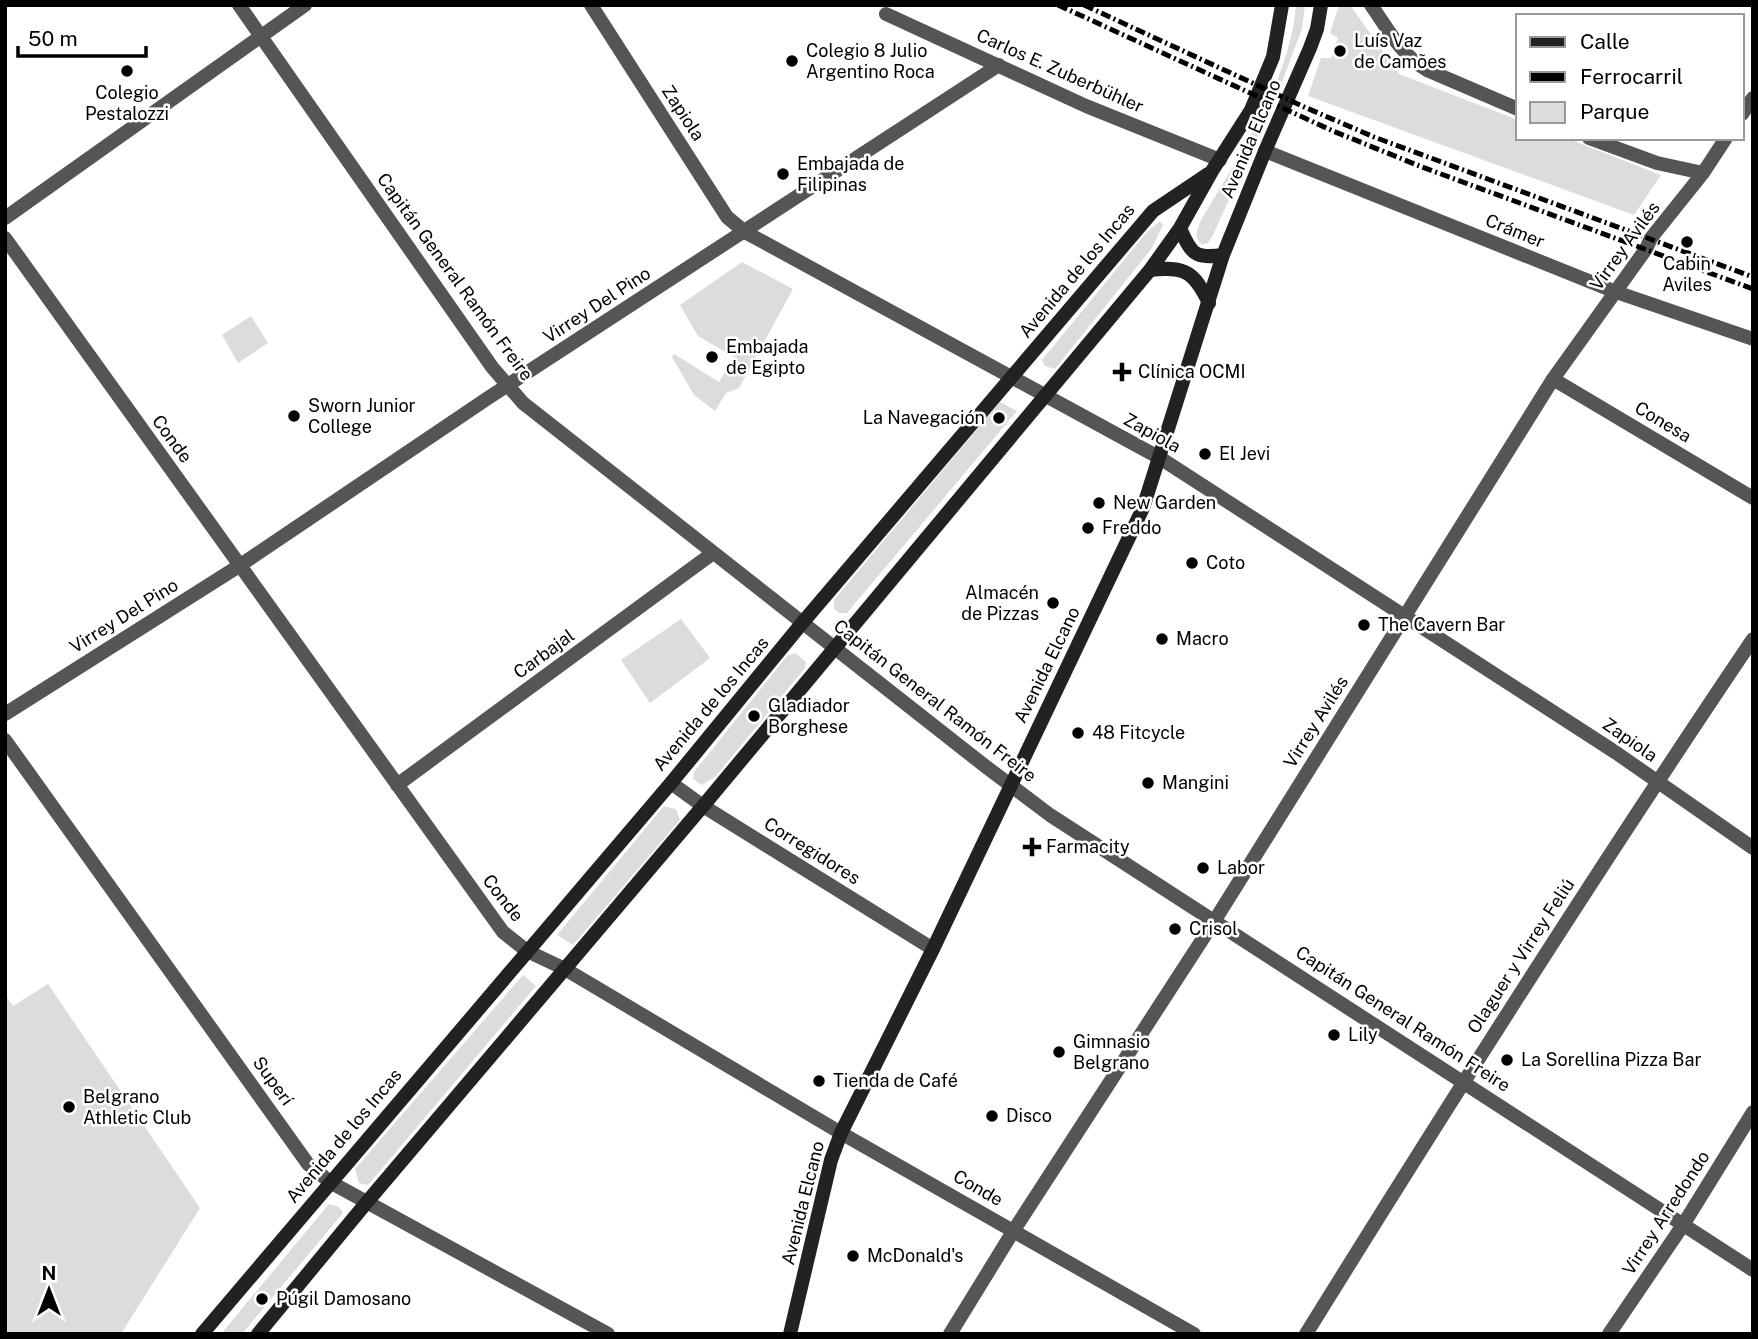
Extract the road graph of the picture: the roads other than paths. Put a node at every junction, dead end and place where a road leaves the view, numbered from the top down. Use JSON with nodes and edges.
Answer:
{"nodes":[{"id":1,"x":239,"y":5,"type":"edge"},
{"id":2,"x":304,"y":5,"type":"edge"},
{"id":3,"x":591,"y":5,"type":"edge"},
{"id":4,"x":1282,"y":5,"type":"edge"},
{"id":5,"x":1321,"y":5,"type":"edge"},
{"id":6,"x":1371,"y":5,"type":"edge"},
{"id":7,"x":886,"y":15,"type":"dead end"},
{"id":8,"x":261,"y":36,"type":"junction"},
{"id":9,"x":999,"y":65,"type":"junction"},
{"id":10,"x":1516,"y":108,"type":"edge"},
{"id":11,"x":1594,"y":140,"type":"edge"},
{"id":12,"x":1725,"y":140,"type":"edge"},
{"id":13,"x":1265,"y":151,"type":"junction"},
{"id":14,"x":1216,"y":165,"type":"junction"},
{"id":15,"x":1703,"y":173,"type":"junction"},
{"id":16,"x":5,"y":218,"type":"edge"},
{"id":17,"x":1180,"y":229,"type":"junction"},
{"id":18,"x":744,"y":232,"type":"junction"},
{"id":19,"x":5,"y":238,"type":"edge"},
{"id":20,"x":1223,"y":255,"type":"junction"},
{"id":21,"x":1150,"y":270,"type":"junction"},
{"id":22,"x":1616,"y":292,"type":"junction"},
{"id":23,"x":1209,"y":303,"type":"junction"},
{"id":24,"x":1753,"y":339,"type":"edge"},
{"id":25,"x":1011,"y":378,"type":"junction"},
{"id":26,"x":1553,"y":380,"type":"junction"},
{"id":27,"x":508,"y":386,"type":"junction"},
{"id":28,"x":1044,"y":397,"type":"junction"},
{"id":29,"x":1160,"y":458,"type":"junction"},
{"id":30,"x":1753,"y":498,"type":"edge"},
{"id":31,"x":713,"y":553,"type":"junction"},
{"id":32,"x":239,"y":566,"type":"junction"},
{"id":33,"x":1405,"y":616,"type":"junction"},
{"id":34,"x":803,"y":622,"type":"junction"},
{"id":35,"x":1753,"y":639,"type":"edge"},
{"id":36,"x":834,"y":648,"type":"junction"},
{"id":37,"x":5,"y":714,"type":"edge"},
{"id":38,"x":5,"y":740,"type":"edge"},
{"id":39,"x":1657,"y":782,"type":"junction"},
{"id":40,"x":671,"y":783,"type":"junction"},
{"id":41,"x":397,"y":785,"type":"junction"},
{"id":42,"x":1009,"y":785,"type":"junction"},
{"id":43,"x":704,"y":806,"type":"junction"},
{"id":44,"x":1753,"y":848,"type":"edge"},
{"id":45,"x":1215,"y":920,"type":"junction"},
{"id":46,"x":933,"y":949,"type":"junction"},
{"id":47,"x":527,"y":951,"type":"junction"},
{"id":48,"x":565,"y":969,"type":"junction"},
{"id":49,"x":1463,"y":1080,"type":"junction"},
{"id":50,"x":1753,"y":1112,"type":"edge"},
{"id":51,"x":841,"y":1133,"type":"junction"},
{"id":52,"x":330,"y":1182,"type":"junction"},
{"id":53,"x":366,"y":1202,"type":"junction"},
{"id":54,"x":1683,"y":1224,"type":"junction"},
{"id":55,"x":1014,"y":1230,"type":"junction"},
{"id":56,"x":1753,"y":1270,"type":"edge"},
{"id":57,"x":202,"y":1334,"type":"edge"},
{"id":58,"x":258,"y":1334,"type":"edge"},
{"id":59,"x":608,"y":1334,"type":"edge"},
{"id":60,"x":790,"y":1334,"type":"edge"},
{"id":61,"x":950,"y":1334,"type":"edge"},
{"id":62,"x":1194,"y":1334,"type":"edge"},
{"id":63,"x":1306,"y":1334,"type":"edge"},
{"id":64,"x":1609,"y":1334,"type":"edge"}],
"edges":[{"from":1,"to":8,"type":"street","name":"Capitán General Ramón Freire"},
{"from":2,"to":8,"type":"street"},
{"from":3,"to":18,"type":"street","name":"Zapiola"},
{"from":4,"to":14,"type":"main road","name":"Avenida Elcano"},
{"from":5,"to":13,"type":"main road","name":"Avenida Elcano"},
{"from":6,"to":10,"type":"street"},
{"from":7,"to":9,"type":"street","name":"Carlos E. Zuberbühler"},
{"from":8,"to":16,"type":"street"},
{"from":8,"to":27,"type":"street","name":"Capitán General Ramón Freire"},
{"from":9,"to":14,"type":"street","name":"Carlos E. Zuberbühler"},
{"from":9,"to":18,"type":"street","name":"Virrey Del Pino"},
{"from":11,"to":15,"type":"street"},
{"from":12,"to":15,"type":"street","name":"Virrey Avilés"},
{"from":13,"to":20,"type":"main road","name":"Avenida Elcano"},
{"from":13,"to":22,"type":"street","name":"Crámer"},
{"from":14,"to":17,"type":"main road"},
{"from":14,"to":25,"type":"main road","name":"Avenida de los Incas"},
{"from":15,"to":22,"type":"street","name":"Virrey Avilés"},
{"from":17,"to":20,"type":"main road"},
{"from":17,"to":21,"type":"main road"},
{"from":18,"to":25,"type":"street","name":"Zapiola"},
{"from":18,"to":27,"type":"street","name":"Virrey Del Pino"},
{"from":19,"to":32,"type":"street","name":"Conde"},
{"from":20,"to":23,"type":"main road","name":"Avenida Elcano"},
{"from":21,"to":23,"type":"main road"},
{"from":21,"to":28,"type":"main road"},
{"from":22,"to":24,"type":"street","name":"Crámer"},
{"from":22,"to":26,"type":"street","name":"Virrey Avilés"},
{"from":23,"to":29,"type":"main road","name":"Avenida Elcano"},
{"from":25,"to":28,"type":"street","name":"Zapiola"},
{"from":25,"to":34,"type":"main road","name":"Avenida de los Incas"},
{"from":26,"to":30,"type":"street","name":"Conesa"},
{"from":26,"to":33,"type":"street","name":"Virrey Avilés"},
{"from":27,"to":31,"type":"street","name":"Capitán General Ramón Freire"},
{"from":27,"to":32,"type":"street","name":"Virrey Del Pino"},
{"from":28,"to":29,"type":"street","name":"Zapiola"},
{"from":28,"to":36,"type":"main road"},
{"from":29,"to":33,"type":"street","name":"Zapiola"},
{"from":29,"to":42,"type":"main road","name":"Avenida Elcano"},
{"from":31,"to":34,"type":"street","name":"Capitán General Ramón Freire"},
{"from":31,"to":41,"type":"street","name":"Carbajal"},
{"from":32,"to":37,"type":"street","name":"Virrey Del Pino"},
{"from":32,"to":41,"type":"street","name":"Conde"},
{"from":33,"to":39,"type":"street","name":"Zapiola"},
{"from":33,"to":45,"type":"street","name":"Virrey Avilés"},
{"from":34,"to":36,"type":"street","name":"Capitán General Ramón Freire"},
{"from":34,"to":40,"type":"main road","name":"Avenida de los Incas"},
{"from":35,"to":39,"type":"street","name":"Olaguer y Virrey Feliú"},
{"from":36,"to":42,"type":"street","name":"Capitán General Ramón Freire"},
{"from":36,"to":43,"type":"main road"},
{"from":38,"to":52,"type":"street","name":"Superí"},
{"from":39,"to":44,"type":"street","name":"Zapiola"},
{"from":39,"to":49,"type":"street","name":"Olaguer y Virrey Feliú"},
{"from":40,"to":43,"type":"street","name":"Corregidores"},
{"from":40,"to":47,"type":"main road","name":"Avenida de los Incas"},
{"from":41,"to":47,"type":"street","name":"Conde"},
{"from":42,"to":45,"type":"street","name":"Capitán General Ramón Freire"},
{"from":42,"to":46,"type":"main road","name":"Avenida Elcano"},
{"from":43,"to":46,"type":"street","name":"Corregidores"},
{"from":43,"to":48,"type":"main road"},
{"from":45,"to":49,"type":"street","name":"Capitán General Ramón Freire"},
{"from":45,"to":55,"type":"street","name":"Virrey Avilés"},
{"from":46,"to":51,"type":"main road","name":"Avenida Elcano"},
{"from":47,"to":48,"type":"street","name":"Conde"},
{"from":47,"to":52,"type":"main road","name":"Avenida de los Incas"},
{"from":48,"to":51,"type":"street","name":"Conde"},
{"from":48,"to":53,"type":"main road"},
{"from":49,"to":54,"type":"street","name":"Capitán General Ramón Freire"},
{"from":49,"to":63,"type":"street","name":"Olaguer y Virrey Feliú"},
{"from":50,"to":54,"type":"street","name":"Virrey Arredondo"},
{"from":51,"to":55,"type":"street","name":"Conde"},
{"from":51,"to":60,"type":"main road","name":"Avenida Elcano"},
{"from":52,"to":53,"type":"street","name":"Superí"},
{"from":52,"to":57,"type":"main road","name":"Avenida de los Incas"},
{"from":53,"to":58,"type":"main road"},
{"from":53,"to":59,"type":"street","name":"Superí"},
{"from":54,"to":56,"type":"street","name":"Capitán General Ramón Freire"},
{"from":54,"to":64,"type":"street","name":"Virrey Arredondo"},
{"from":55,"to":61,"type":"street","name":"Virrey Avilés"},
{"from":55,"to":62,"type":"street","name":"Conde"}]}
